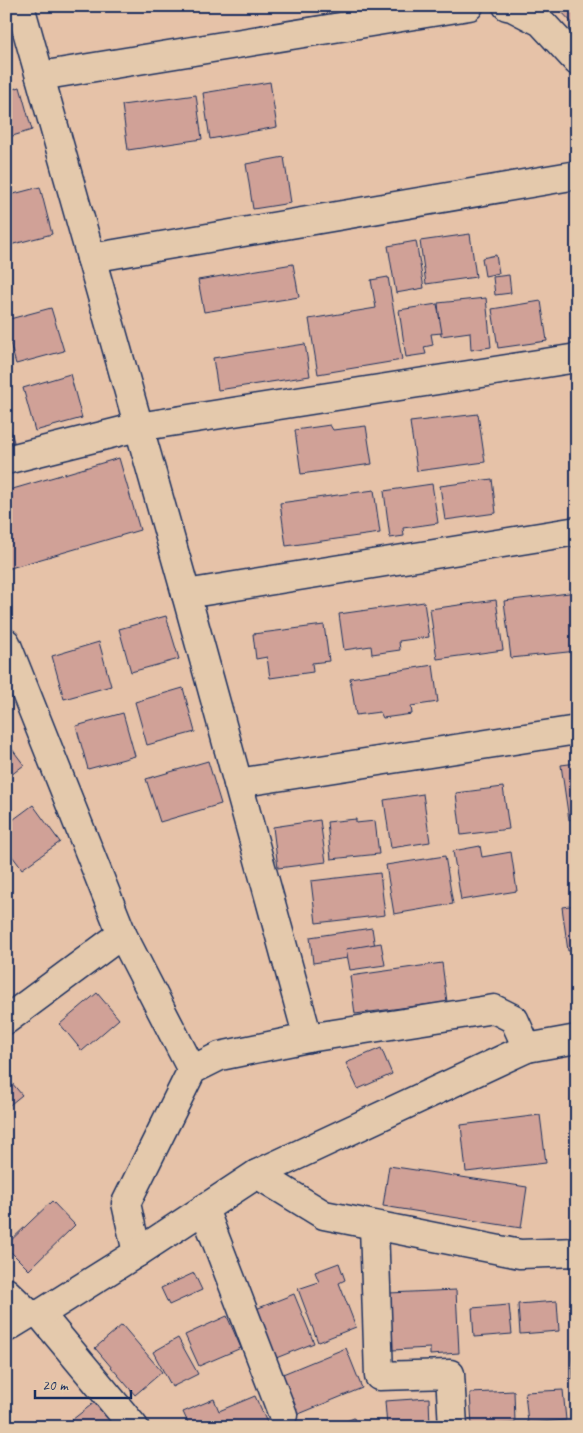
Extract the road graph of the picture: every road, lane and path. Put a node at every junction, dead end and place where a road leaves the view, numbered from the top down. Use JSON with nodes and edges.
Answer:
{"nodes":[{"id":1,"x":20,"y":6,"type":"edge"},
{"id":2,"x":469,"y":6,"type":"edge"},
{"id":3,"x":507,"y":6,"type":"edge"},
{"id":4,"x":577,"y":61,"type":"edge"},
{"id":5,"x":40,"y":76,"type":"junction"},
{"id":6,"x":577,"y":175,"type":"edge"},
{"id":7,"x":91,"y":258,"type":"junction"},
{"id":8,"x":577,"y":358,"type":"edge"},
{"id":9,"x":138,"y":427,"type":"junction"},
{"id":10,"x":6,"y":460,"type":"edge"},
{"id":11,"x":577,"y":531,"type":"edge"},
{"id":12,"x":186,"y":594,"type":"junction"},
{"id":13,"x":6,"y":642,"type":"edge"},
{"id":14,"x":13,"y":681,"type":"edge"},
{"id":15,"x":577,"y":730,"type":"edge"},
{"id":16,"x":238,"y":783,"type":"junction"},
{"id":17,"x":122,"y":934,"type":"junction"},
{"id":18,"x":6,"y":1020,"type":"edge"},
{"id":19,"x":308,"y":1038,"type":"junction"},
{"id":20,"x":577,"y":1039,"type":"edge"},
{"id":21,"x":527,"y":1048,"type":"junction"},
{"id":22,"x":192,"y":1070,"type":"junction"},
{"id":23,"x":257,"y":1174,"type":"junction"},
{"id":24,"x":204,"y":1209,"type":"junction"},
{"id":25,"x":374,"y":1226,"type":"junction"},
{"id":26,"x":577,"y":1252,"type":"edge"},
{"id":27,"x":137,"y":1253,"type":"junction"},
{"id":28,"x":6,"y":1292,"type":"edge"},
{"id":29,"x":25,"y":1318,"type":"edge"},
{"id":30,"x":283,"y":1415,"type":"dead end"},
{"id":31,"x":134,"y":1427,"type":"edge"},
{"id":32,"x":453,"y":1427,"type":"edge"}],
"edges":[{"from":1,"to":5,"type":"street"},
{"from":2,"to":5,"type":"street"},
{"from":3,"to":4,"type":"street"},
{"from":5,"to":7,"type":"street"},
{"from":6,"to":7,"type":"street"},
{"from":7,"to":9,"type":"street"},
{"from":8,"to":9,"type":"street"},
{"from":9,"to":10,"type":"street"},
{"from":9,"to":12,"type":"street"},
{"from":11,"to":12,"type":"street"},
{"from":12,"to":16,"type":"street"},
{"from":13,"to":14,"type":"street"},
{"from":14,"to":17,"type":"street"},
{"from":15,"to":16,"type":"street"},
{"from":16,"to":19,"type":"street"},
{"from":17,"to":18,"type":"street"},
{"from":17,"to":22,"type":"street"},
{"from":19,"to":21,"type":"street"},
{"from":19,"to":22,"type":"street"},
{"from":20,"to":21,"type":"street"},
{"from":21,"to":23,"type":"street"},
{"from":22,"to":27,"type":"street"},
{"from":23,"to":24,"type":"street"},
{"from":23,"to":25,"type":"street"},
{"from":24,"to":27,"type":"street"},
{"from":24,"to":30,"type":"street"},
{"from":25,"to":26,"type":"street"},
{"from":25,"to":32,"type":"street"},
{"from":27,"to":29,"type":"street"},
{"from":28,"to":29,"type":"street"},
{"from":29,"to":31,"type":"street"}]}
